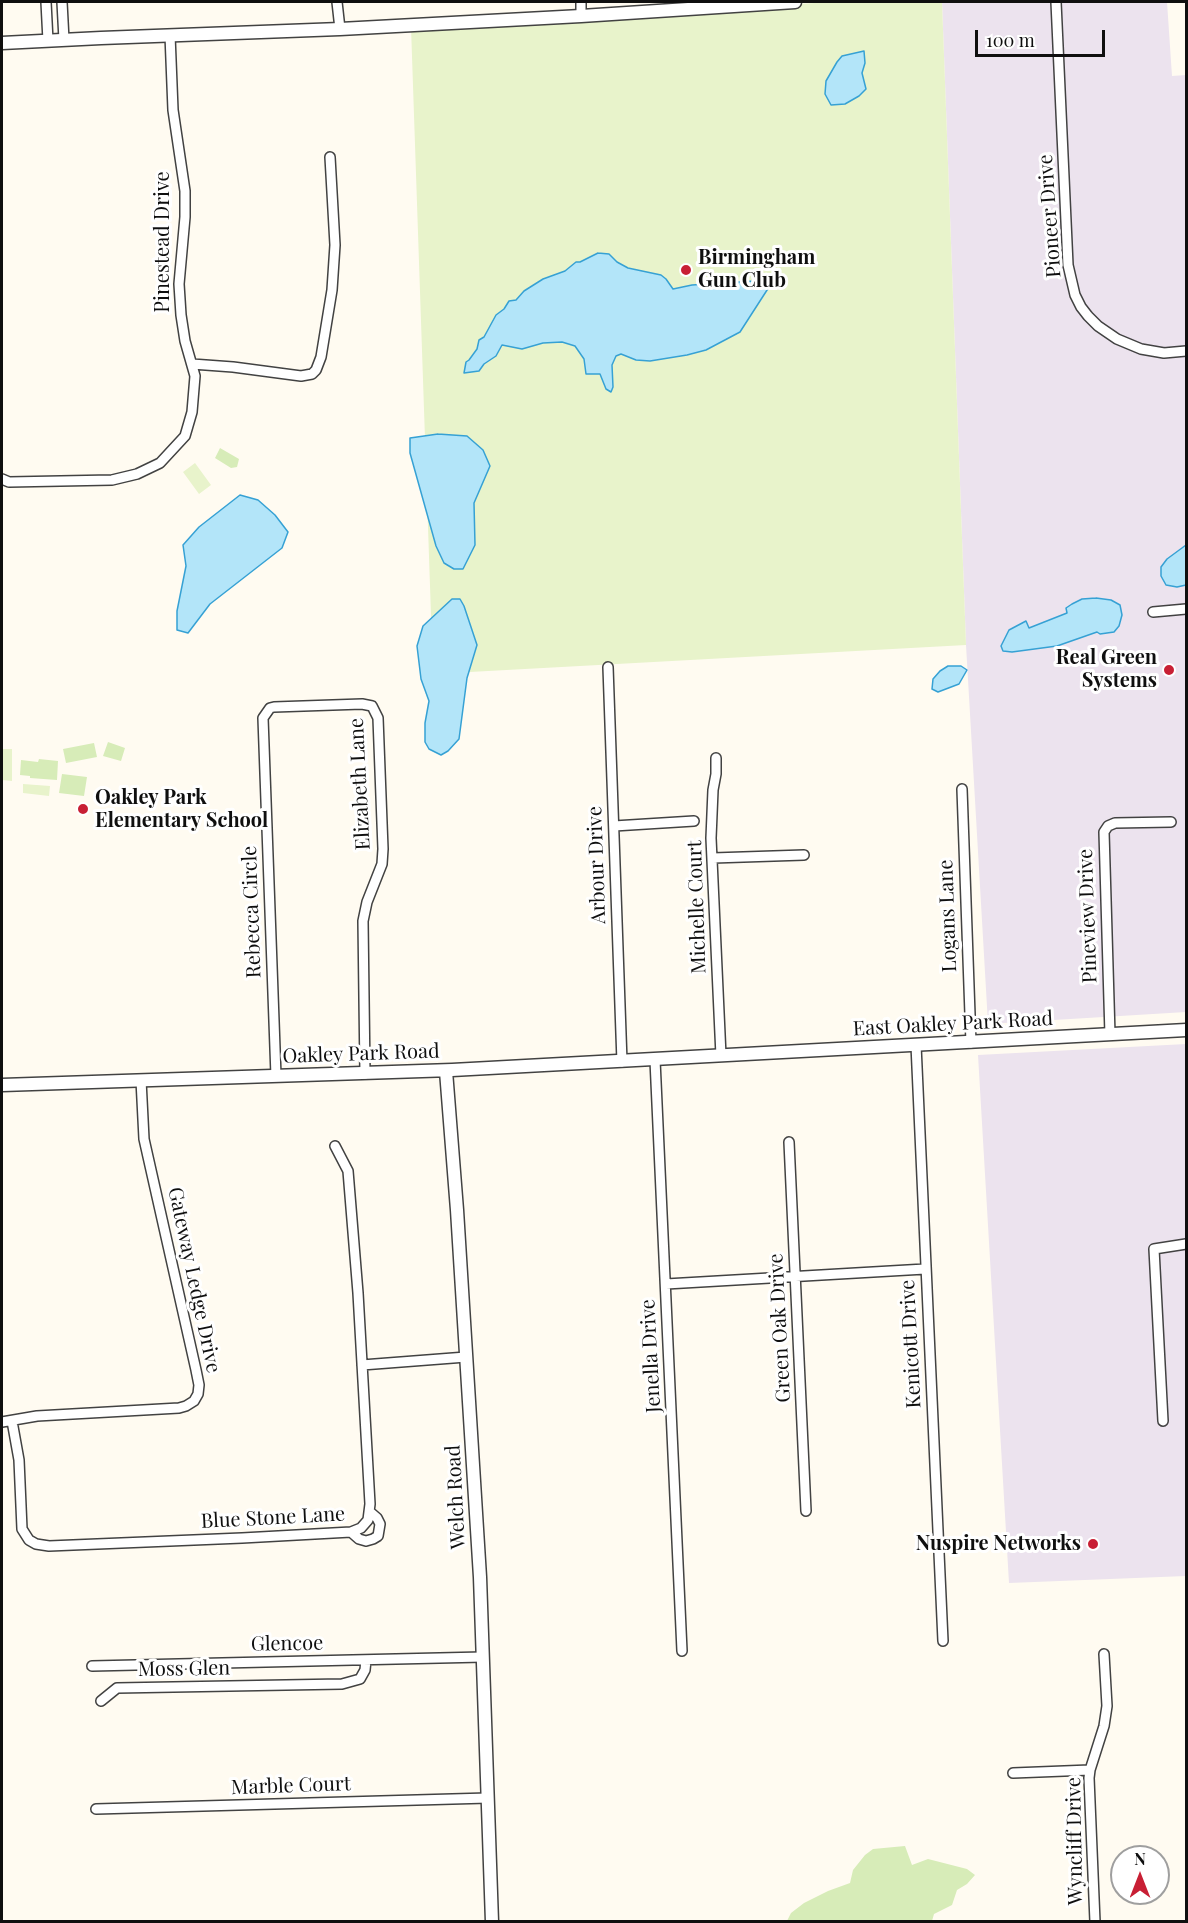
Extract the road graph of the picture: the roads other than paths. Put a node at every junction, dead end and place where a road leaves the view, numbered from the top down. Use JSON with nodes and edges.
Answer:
{"nodes":[{"id":1,"x":46,"y":2,"type":"edge"},
{"id":2,"x":62,"y":2,"type":"edge"},
{"id":3,"x":338,"y":2,"type":"edge"},
{"id":4,"x":581,"y":2,"type":"edge"},
{"id":5,"x":795,"y":2,"type":"edge"},
{"id":6,"x":1056,"y":2,"type":"edge"},
{"id":7,"x":581,"y":16,"type":"junction"},
{"id":8,"x":340,"y":29,"type":"junction"},
{"id":9,"x":170,"y":35,"type":"junction"},
{"id":10,"x":64,"y":40,"type":"junction"},
{"id":11,"x":48,"y":41,"type":"junction"},
{"id":12,"x":2,"y":44,"type":"edge"},
{"id":13,"x":330,"y":157,"type":"dead end"},
{"id":14,"x":1186,"y":351,"type":"edge"},
{"id":15,"x":192,"y":364,"type":"junction"},
{"id":16,"x":5,"y":481,"type":"edge"},
{"id":17,"x":2,"y":489,"type":"edge"},
{"id":18,"x":1186,"y":609,"type":"edge"},
{"id":19,"x":1154,"y":612,"type":"dead end"},
{"id":20,"x":608,"y":667,"type":"dead end"},
{"id":21,"x":266,"y":712,"type":"joint"},
{"id":22,"x":716,"y":758,"type":"dead end"},
{"id":23,"x":962,"y":789,"type":"dead end"},
{"id":24,"x":694,"y":821,"type":"dead end"},
{"id":25,"x":1171,"y":822,"type":"dead end"},
{"id":26,"x":614,"y":826,"type":"junction"},
{"id":27,"x":804,"y":855,"type":"dead end"},
{"id":28,"x":713,"y":858,"type":"junction"},
{"id":29,"x":1186,"y":1030,"type":"edge"},
{"id":30,"x":1110,"y":1035,"type":"junction"},
{"id":31,"x":971,"y":1042,"type":"junction"},
{"id":32,"x":916,"y":1045,"type":"junction"},
{"id":33,"x":721,"y":1056,"type":"junction"},
{"id":34,"x":655,"y":1060,"type":"junction"},
{"id":35,"x":622,"y":1062,"type":"junction"},
{"id":36,"x":446,"y":1071,"type":"junction"},
{"id":37,"x":365,"y":1074,"type":"junction"},
{"id":38,"x":276,"y":1076,"type":"junction"},
{"id":39,"x":141,"y":1080,"type":"junction"},
{"id":40,"x":2,"y":1085,"type":"edge"},
{"id":41,"x":789,"y":1142,"type":"dead end"},
{"id":42,"x":335,"y":1146,"type":"dead end"},
{"id":43,"x":1186,"y":1244,"type":"edge"},
{"id":44,"x":925,"y":1269,"type":"junction"},
{"id":45,"x":796,"y":1277,"type":"junction"},
{"id":46,"x":666,"y":1284,"type":"junction"},
{"id":47,"x":466,"y":1358,"type":"junction"},
{"id":48,"x":362,"y":1365,"type":"junction"},
{"id":49,"x":12,"y":1421,"type":"junction"},
{"id":50,"x":1163,"y":1421,"type":"dead end"},
{"id":51,"x":2,"y":1422,"type":"edge"},
{"id":52,"x":807,"y":1511,"type":"dead end"},
{"id":53,"x":370,"y":1512,"type":"junction"},
{"id":54,"x":351,"y":1532,"type":"junction"},
{"id":55,"x":943,"y":1641,"type":"dead end"},
{"id":56,"x":682,"y":1651,"type":"dead end"},
{"id":57,"x":1104,"y":1654,"type":"dead end"},
{"id":58,"x":483,"y":1657,"type":"junction"},
{"id":59,"x":366,"y":1660,"type":"junction"},
{"id":60,"x":92,"y":1666,"type":"dead end"},
{"id":61,"x":101,"y":1701,"type":"dead end"},
{"id":62,"x":1090,"y":1770,"type":"junction"},
{"id":63,"x":1013,"y":1773,"type":"dead end"},
{"id":64,"x":488,"y":1798,"type":"junction"},
{"id":65,"x":96,"y":1809,"type":"dead end"},
{"id":66,"x":492,"y":1922,"type":"edge"},
{"id":67,"x":1095,"y":1922,"type":"edge"}],
"edges":[{"from":1,"to":11,"type":"street"},
{"from":2,"to":10,"type":"street"},
{"from":3,"to":8,"type":"street"},
{"from":4,"to":7,"type":"street"},
{"from":5,"to":7,"type":"street"},
{"from":6,"to":14,"type":"street","name":"Pioneer Drive"},
{"from":7,"to":8,"type":"street"},
{"from":8,"to":9,"type":"street"},
{"from":9,"to":10,"type":"street"},
{"from":9,"to":15,"type":"street","name":"Pinestead Drive"},
{"from":10,"to":11,"type":"street"},
{"from":11,"to":12,"type":"street"},
{"from":13,"to":15,"type":"street"},
{"from":15,"to":16,"type":"street","name":"Pinestead Drive"},
{"from":16,"to":17,"type":"street","name":"Pinestead Drive"},
{"from":18,"to":19,"type":"street"},
{"from":20,"to":26,"type":"street","name":"Arbour Drive"},
{"from":21,"to":37,"type":"street","name":"Elizabeth Lane"},
{"from":21,"to":38,"type":"street","name":"Rebecca Circle"},
{"from":22,"to":28,"type":"street","name":"Michelle Court"},
{"from":23,"to":31,"type":"street","name":"Logans Lane"},
{"from":24,"to":26,"type":"street"},
{"from":25,"to":30,"type":"street","name":"Pineview Drive"},
{"from":26,"to":35,"type":"street","name":"Arbour Drive"},
{"from":27,"to":28,"type":"street"},
{"from":28,"to":33,"type":"street","name":"Michelle Court"},
{"from":29,"to":30,"type":"street","name":"East Oakley Park Road"},
{"from":30,"to":31,"type":"street","name":"East Oakley Park Road"},
{"from":31,"to":32,"type":"street","name":"East Oakley Park Road"},
{"from":32,"to":33,"type":"street","name":"East Oakley Park Road"},
{"from":32,"to":44,"type":"street","name":"Kenicott Drive"},
{"from":33,"to":34,"type":"street","name":"Oakley Park Road"},
{"from":34,"to":35,"type":"street","name":"Oakley Park Road"},
{"from":34,"to":46,"type":"street","name":"Jenella Drive"},
{"from":35,"to":36,"type":"street","name":"Oakley Park Road"},
{"from":36,"to":37,"type":"street","name":"Oakley Park Road"},
{"from":36,"to":47,"type":"street","name":"Welch Road"},
{"from":37,"to":38,"type":"street","name":"Oakley Park Road"},
{"from":38,"to":39,"type":"street","name":"Oakley Park Road"},
{"from":39,"to":40,"type":"street","name":"Oakley Park Road"},
{"from":39,"to":49,"type":"street","name":"Gateway Ledge Drive"},
{"from":41,"to":45,"type":"street","name":"Green Oak Drive"},
{"from":42,"to":48,"type":"street","name":"Blue Stone Lane"},
{"from":43,"to":50,"type":"street"},
{"from":44,"to":45,"type":"street"},
{"from":44,"to":55,"type":"street","name":"Kenicott Drive"},
{"from":45,"to":46,"type":"street"},
{"from":45,"to":52,"type":"street","name":"Green Oak Drive"},
{"from":46,"to":56,"type":"street","name":"Jenella Drive"},
{"from":47,"to":48,"type":"street"},
{"from":47,"to":58,"type":"street","name":"Welch Road"},
{"from":48,"to":53,"type":"street","name":"Blue Stone Lane"},
{"from":49,"to":51,"type":"street","name":"Gateway Ledge Drive"},
{"from":49,"to":54,"type":"street","name":"Blue Stone Lane"},
{"from":53,"to":54,"type":"street","name":"Blue Stone Lane"},
{"from":53,"to":54,"type":"street"},
{"from":57,"to":62,"type":"street","name":"Wyncliff Drive"},
{"from":58,"to":59,"type":"street","name":"Glencoe"},
{"from":58,"to":64,"type":"street","name":"Welch Road"},
{"from":59,"to":60,"type":"street","name":"Glencoe"},
{"from":59,"to":61,"type":"street","name":"Moss Glen"},
{"from":62,"to":63,"type":"street"},
{"from":62,"to":67,"type":"street","name":"Wyncliff Drive"},
{"from":64,"to":65,"type":"street","name":"Marble Court"},
{"from":64,"to":66,"type":"street","name":"Welch Road"}]}
